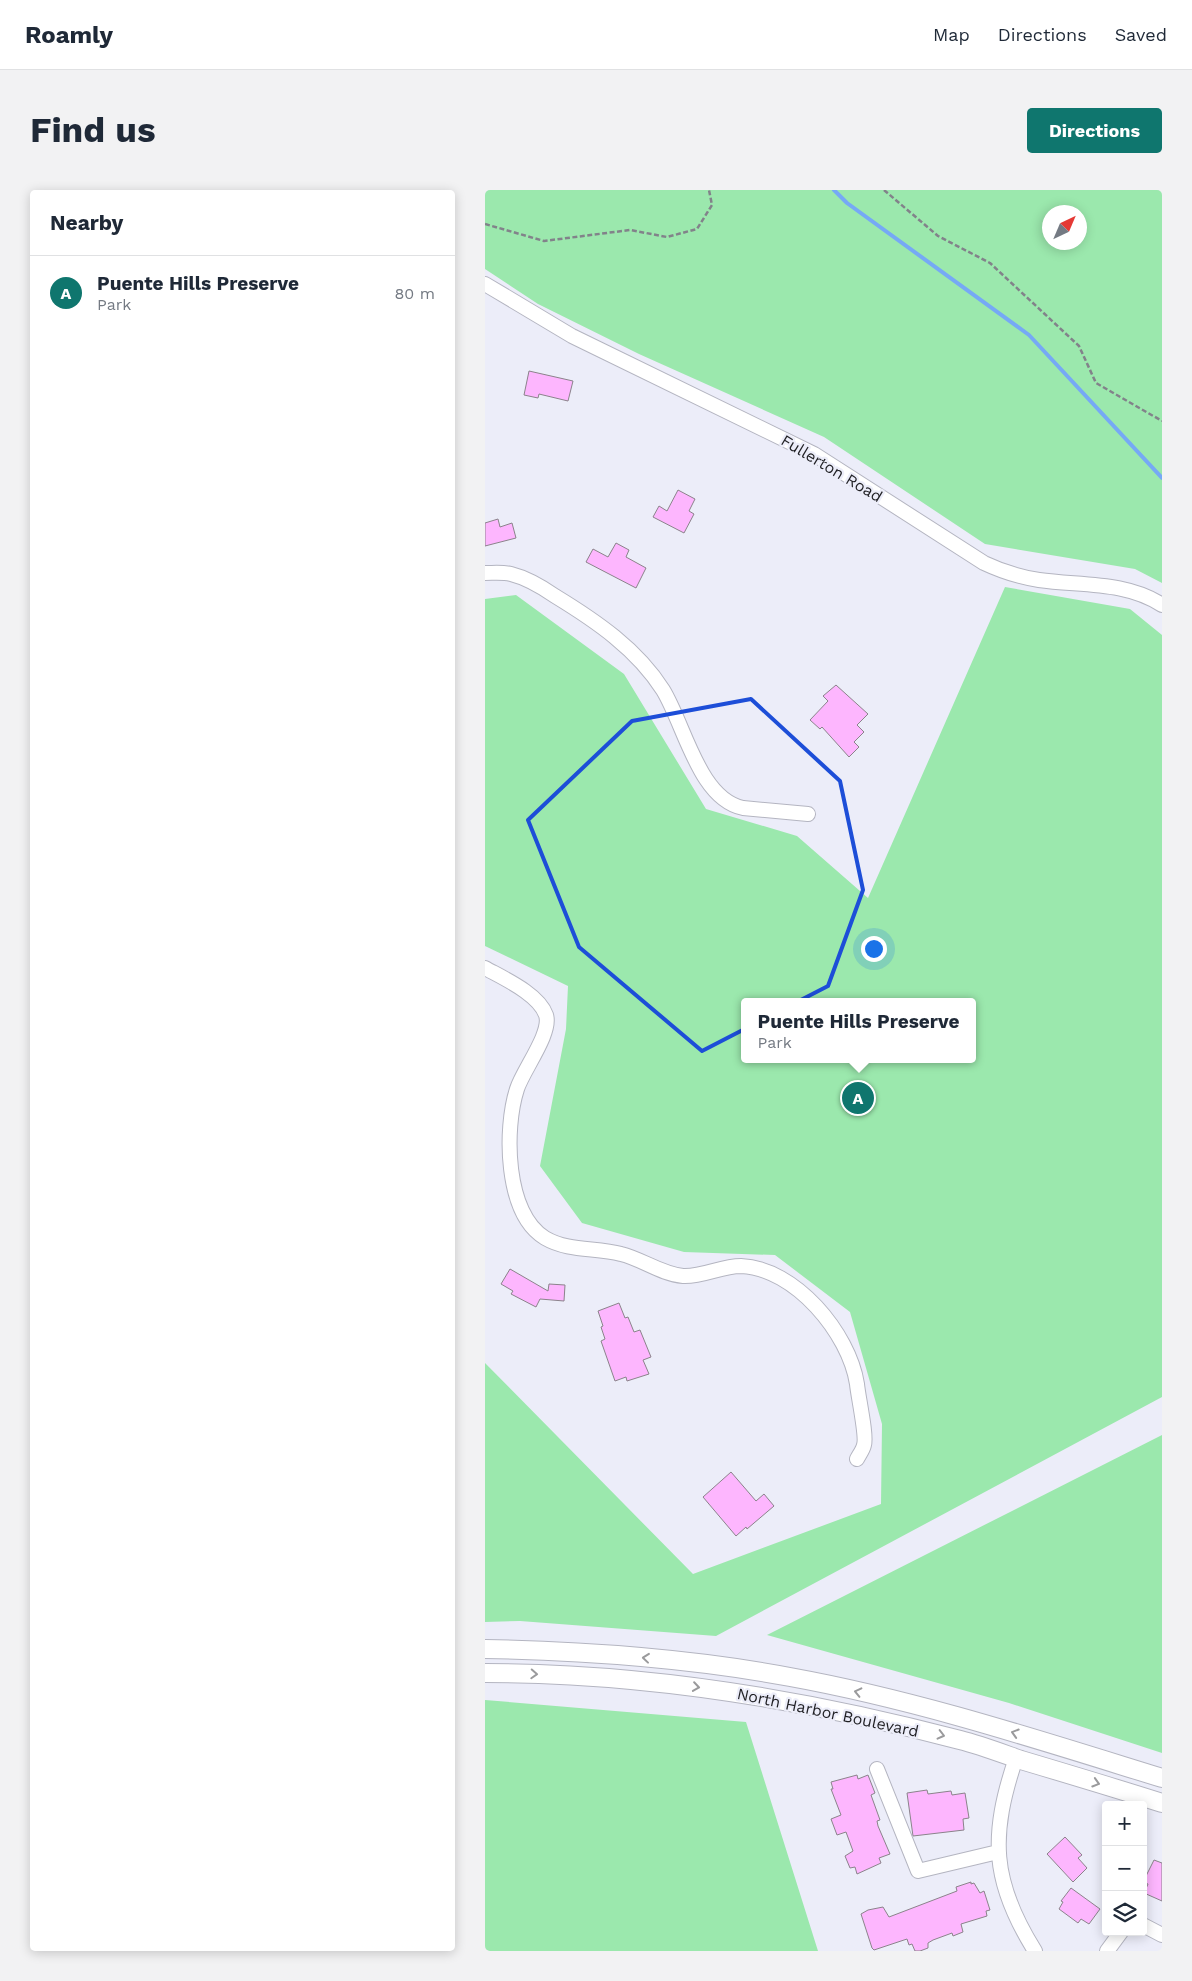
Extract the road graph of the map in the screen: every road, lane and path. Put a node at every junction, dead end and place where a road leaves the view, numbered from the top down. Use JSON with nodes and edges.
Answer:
{"nodes":[{"id":1,"x":709,"y":190,"type":"edge"},
{"id":2,"x":884,"y":190,"type":"edge"},
{"id":3,"x":485,"y":224,"type":"edge"},
{"id":4,"x":485,"y":284,"type":"edge"},
{"id":5,"x":1162,"y":421,"type":"edge"},
{"id":6,"x":485,"y":573,"type":"edge"},
{"id":7,"x":1162,"y":605,"type":"edge"},
{"id":8,"x":807,"y":814,"type":"dead end"},
{"id":9,"x":485,"y":968,"type":"edge"},
{"id":10,"x":857,"y":1459,"type":"dead end"},
{"id":11,"x":485,"y":1649,"type":"edge"},
{"id":12,"x":485,"y":1673,"type":"edge"},
{"id":13,"x":1016,"y":1758,"type":"junction"},
{"id":14,"x":1105,"y":1760,"type":"junction"},
{"id":15,"x":877,"y":1769,"type":"dead end"},
{"id":16,"x":1162,"y":1778,"type":"edge"},
{"id":17,"x":1162,"y":1803,"type":"edge"},
{"id":18,"x":998,"y":1852,"type":"junction"},
{"id":19,"x":1147,"y":1927,"type":"edge"},
{"id":20,"x":1162,"y":1935,"type":"edge"},
{"id":21,"x":1118,"y":1936,"type":"edge"},
{"id":22,"x":1035,"y":1951,"type":"edge"},
{"id":23,"x":1107,"y":1951,"type":"edge"}],
"edges":[{"from":1,"to":3,"type":"path"},
{"from":2,"to":5,"type":"path"},
{"from":4,"to":7,"type":"street","name":"Fullerton Road"},
{"from":6,"to":8,"type":"street"},
{"from":9,"to":10,"type":"street"},
{"from":14,"to":11,"type":"main road","name":"North Harbor Boulevard","one_way":true},
{"from":12,"to":13,"type":"main road","name":"North Harbor Boulevard","one_way":true},
{"from":13,"to":14,"type":"main road"},
{"from":13,"to":17,"type":"main road","name":"North Harbor Boulevard","one_way":true},
{"from":13,"to":18,"type":"street"},
{"from":14,"to":16,"type":"main road","name":"North Harbor Boulevard"},
{"from":15,"to":18,"type":"street"},
{"from":18,"to":22,"type":"street"},
{"from":19,"to":20,"type":"street"},
{"from":21,"to":23,"type":"street"}]}
